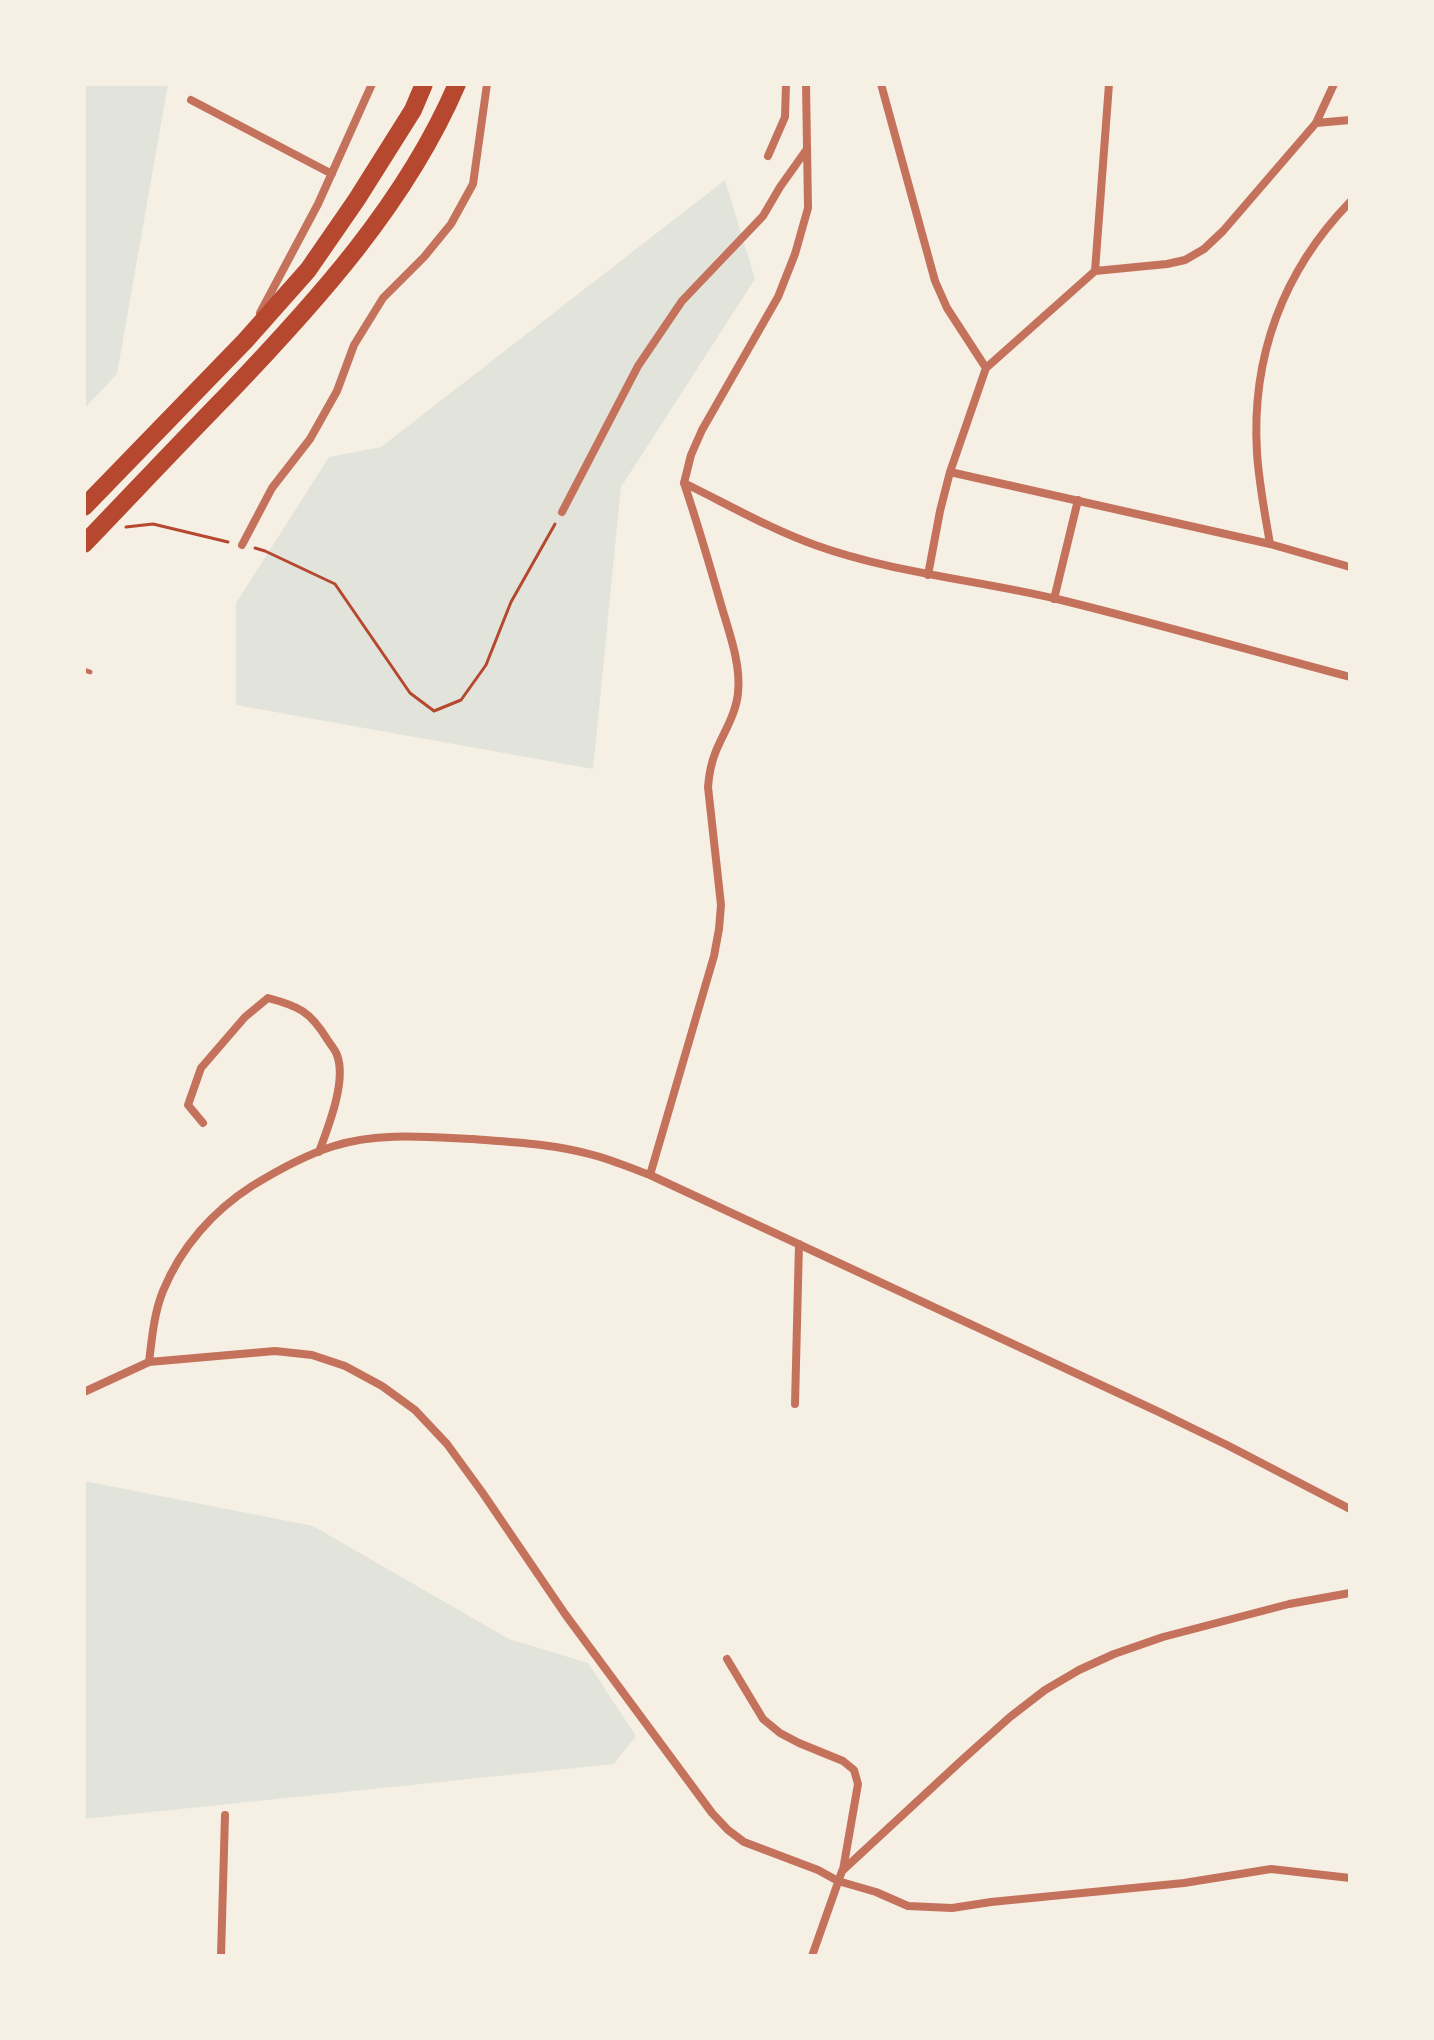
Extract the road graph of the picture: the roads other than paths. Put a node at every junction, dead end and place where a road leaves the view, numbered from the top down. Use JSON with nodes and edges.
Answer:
{"nodes":[{"id":1,"x":372,"y":84,"type":"edge"},
{"id":2,"x":424,"y":84,"type":"edge"},
{"id":3,"x":457,"y":84,"type":"edge"},
{"id":4,"x":487,"y":84,"type":"edge"},
{"id":5,"x":786,"y":84,"type":"edge"},
{"id":6,"x":806,"y":84,"type":"edge"},
{"id":7,"x":881,"y":84,"type":"edge"},
{"id":8,"x":1109,"y":84,"type":"edge"},
{"id":9,"x":1334,"y":84,"type":"edge"},
{"id":10,"x":191,"y":100,"type":"dead end"},
{"id":11,"x":1350,"y":120,"type":"edge"},
{"id":12,"x":1316,"y":123,"type":"junction"},
{"id":13,"x":807,"y":149,"type":"junction"},
{"id":14,"x":768,"y":156,"type":"dead end"},
{"id":15,"x":332,"y":174,"type":"junction"},
{"id":16,"x":1350,"y":202,"type":"edge"},
{"id":17,"x":1095,"y":271,"type":"junction"},
{"id":18,"x":245,"y":341,"type":"junction"},
{"id":19,"x":986,"y":368,"type":"junction"},
{"id":20,"x":950,"y":472,"type":"junction"},
{"id":21,"x":684,"y":483,"type":"junction"},
{"id":22,"x":1078,"y":500,"type":"junction"},
{"id":23,"x":84,"y":507,"type":"edge"},
{"id":24,"x":562,"y":512,"type":"road end"},
{"id":25,"x":84,"y":544,"type":"edge"},
{"id":26,"x":1270,"y":544,"type":"junction"},
{"id":27,"x":242,"y":545,"type":"road end"},
{"id":28,"x":1350,"y":567,"type":"edge"},
{"id":29,"x":928,"y":575,"type":"junction"},
{"id":30,"x":1054,"y":599,"type":"junction"},
{"id":31,"x":1350,"y":677,"type":"edge"},
{"id":32,"x":203,"y":1123,"type":"dead end"},
{"id":33,"x":319,"y":1152,"type":"junction"},
{"id":34,"x":650,"y":1175,"type":"junction"},
{"id":35,"x":799,"y":1244,"type":"junction"},
{"id":36,"x":149,"y":1362,"type":"junction"},
{"id":37,"x":84,"y":1392,"type":"edge"},
{"id":38,"x":795,"y":1404,"type":"dead end"},
{"id":39,"x":1350,"y":1509,"type":"edge"},
{"id":40,"x":1350,"y":1593,"type":"edge"},
{"id":41,"x":727,"y":1659,"type":"dead end"},
{"id":42,"x":225,"y":1815,"type":"dead end"},
{"id":43,"x":842,"y":1871,"type":"junction"},
{"id":44,"x":1350,"y":1878,"type":"edge"},
{"id":45,"x":838,"y":1881,"type":"junction"},
{"id":46,"x":221,"y":1956,"type":"edge"},
{"id":47,"x":812,"y":1956,"type":"edge"}],
"edges":[{"from":1,"to":15,"type":"street"},
{"from":2,"to":18,"type":"highway"},
{"from":3,"to":25,"type":"highway"},
{"from":4,"to":27,"type":"street"},
{"from":5,"to":14,"type":"street"},
{"from":6,"to":13,"type":"street"},
{"from":7,"to":19,"type":"street"},
{"from":8,"to":17,"type":"street"},
{"from":9,"to":12,"type":"street"},
{"from":10,"to":15,"type":"street"},
{"from":11,"to":12,"type":"street"},
{"from":12,"to":17,"type":"street"},
{"from":13,"to":21,"type":"street"},
{"from":13,"to":24,"type":"street"},
{"from":15,"to":18,"type":"street"},
{"from":16,"to":26,"type":"street"},
{"from":17,"to":19,"type":"street"},
{"from":18,"to":23,"type":"highway"},
{"from":19,"to":20,"type":"street"},
{"from":20,"to":22,"type":"street"},
{"from":20,"to":29,"type":"street"},
{"from":21,"to":29,"type":"street"},
{"from":21,"to":34,"type":"street"},
{"from":22,"to":26,"type":"street"},
{"from":22,"to":30,"type":"street"},
{"from":26,"to":28,"type":"street"},
{"from":29,"to":30,"type":"street"},
{"from":30,"to":31,"type":"street"},
{"from":32,"to":33,"type":"street"},
{"from":33,"to":34,"type":"street"},
{"from":33,"to":36,"type":"street"},
{"from":34,"to":35,"type":"street"},
{"from":35,"to":38,"type":"street"},
{"from":35,"to":39,"type":"street"},
{"from":36,"to":37,"type":"street"},
{"from":36,"to":45,"type":"street"},
{"from":40,"to":43,"type":"street"},
{"from":41,"to":43,"type":"street"},
{"from":42,"to":46,"type":"street"},
{"from":43,"to":45,"type":"street"},
{"from":44,"to":45,"type":"street"},
{"from":45,"to":47,"type":"street"}]}
